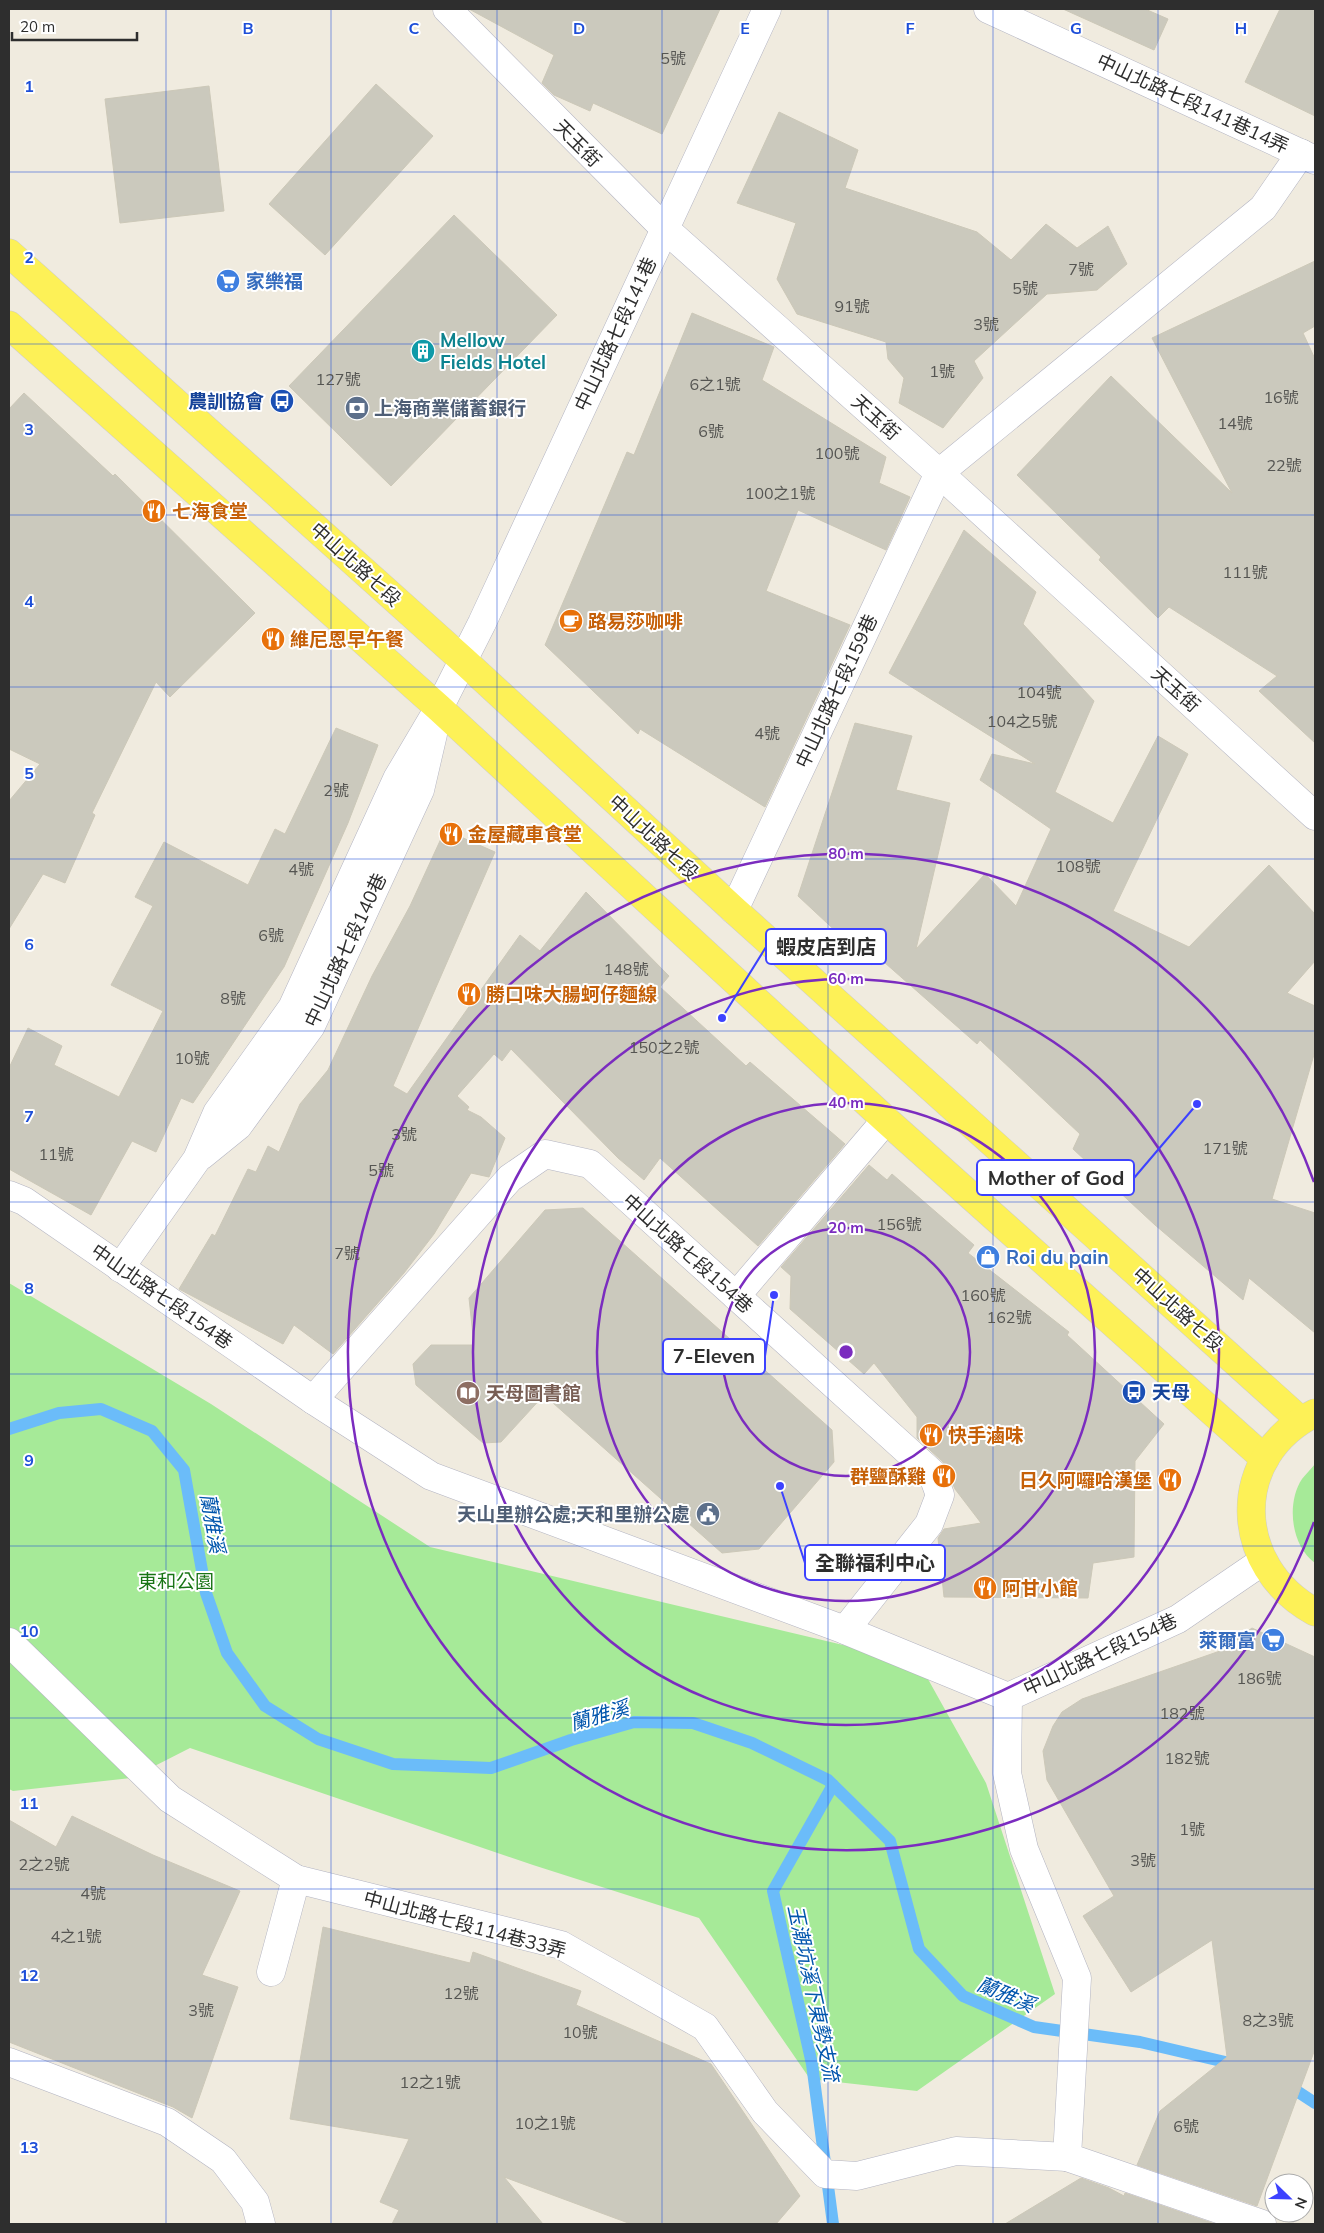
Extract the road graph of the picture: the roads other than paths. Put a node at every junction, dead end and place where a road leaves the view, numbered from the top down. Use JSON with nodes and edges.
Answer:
{"nodes":[{"id":1,"x":447,"y":9,"type":"edge"},
{"id":2,"x":767,"y":9,"type":"edge"},
{"id":3,"x":988,"y":9,"type":"edge"},
{"id":4,"x":1308,"y":156,"type":"edge"},
{"id":5,"x":664,"y":228,"type":"junction"},
{"id":6,"x":9,"y":253,"type":"edge"},
{"id":7,"x":9,"y":325,"type":"edge"},
{"id":8,"x":938,"y":473,"type":"junction"},
{"id":9,"x":464,"y":661,"type":"junction"},
{"id":10,"x":440,"y":708,"type":"junction"},
{"id":11,"x":1315,"y":816,"type":"edge"},
{"id":12,"x":734,"y":910,"type":"junction"},
{"id":13,"x":886,"y":1120,"type":"junction"},
{"id":14,"x":9,"y":1195,"type":"edge"},
{"id":15,"x":120,"y":1268,"type":"junction"},
{"id":16,"x":736,"y":1296,"type":"junction"},
{"id":17,"x":313,"y":1400,"type":"junction"},
{"id":18,"x":1308,"y":1417,"type":"edge"},
{"id":19,"x":1265,"y":1459,"type":"junction"},
{"id":20,"x":1263,"y":1561,"type":"junction"},
{"id":21,"x":1315,"y":1612,"type":"edge"},
{"id":22,"x":846,"y":1630,"type":"junction"},
{"id":23,"x":9,"y":1642,"type":"edge"},
{"id":24,"x":1008,"y":1697,"type":"junction"},
{"id":25,"x":296,"y":1879,"type":"junction"},
{"id":26,"x":271,"y":1972,"type":"dead end"},
{"id":27,"x":9,"y":2062,"type":"edge"},
{"id":28,"x":1067,"y":2158,"type":"junction"},
{"id":29,"x":261,"y":2224,"type":"edge"},
{"id":30,"x":1262,"y":2224,"type":"edge"}],
"edges":[{"from":1,"to":5,"type":"street","name":"天玉街"},
{"from":2,"to":5,"type":"street","name":"中山北路七段141巷"},
{"from":3,"to":4,"type":"street","name":"中山北路七段141巷14弄"},
{"from":4,"to":8,"type":"street"},
{"from":5,"to":8,"type":"street","name":"天玉街"},
{"from":5,"to":9,"type":"street","name":"中山北路七段141巷"},
{"from":6,"to":9,"type":"main road","name":"中山北路七段"},
{"from":7,"to":10,"type":"main road"},
{"from":8,"to":11,"type":"street","name":"天玉街"},
{"from":8,"to":12,"type":"street","name":"中山北路七段159巷"},
{"from":9,"to":10,"type":"street","name":"中山北路七段140巷"},
{"from":9,"to":12,"type":"main road","name":"中山北路七段"},
{"from":10,"to":13,"type":"main road"},
{"from":10,"to":15,"type":"street","name":"中山北路七段140巷"},
{"from":12,"to":18,"type":"main road","name":"中山北路七段"},
{"from":13,"to":16,"type":"street"},
{"from":13,"to":19,"type":"main road"},
{"from":14,"to":15,"type":"street","name":"中山北路七段154巷"},
{"from":15,"to":17,"type":"street","name":"中山北路七段154巷"},
{"from":16,"to":17,"type":"street","name":"中山北路七段154巷"},
{"from":16,"to":22,"type":"street","name":"中山北路七段154巷"},
{"from":17,"to":22,"type":"street","name":"中山北路七段154巷"},
{"from":18,"to":19,"type":"main road"},
{"from":19,"to":20,"type":"main road"},
{"from":20,"to":21,"type":"main road"},
{"from":20,"to":24,"type":"street","name":"中山北路七段154巷"},
{"from":22,"to":24,"type":"street","name":"中山北路七段154巷"},
{"from":23,"to":25,"type":"street","name":"中山北路七段114巷33弄"},
{"from":24,"to":28,"type":"street"},
{"from":25,"to":26,"type":"street"},
{"from":25,"to":28,"type":"street","name":"中山北路七段114巷33弄"},
{"from":27,"to":29,"type":"street"},
{"from":28,"to":30,"type":"street","name":"中山北路七段114巷33弄"}]}
